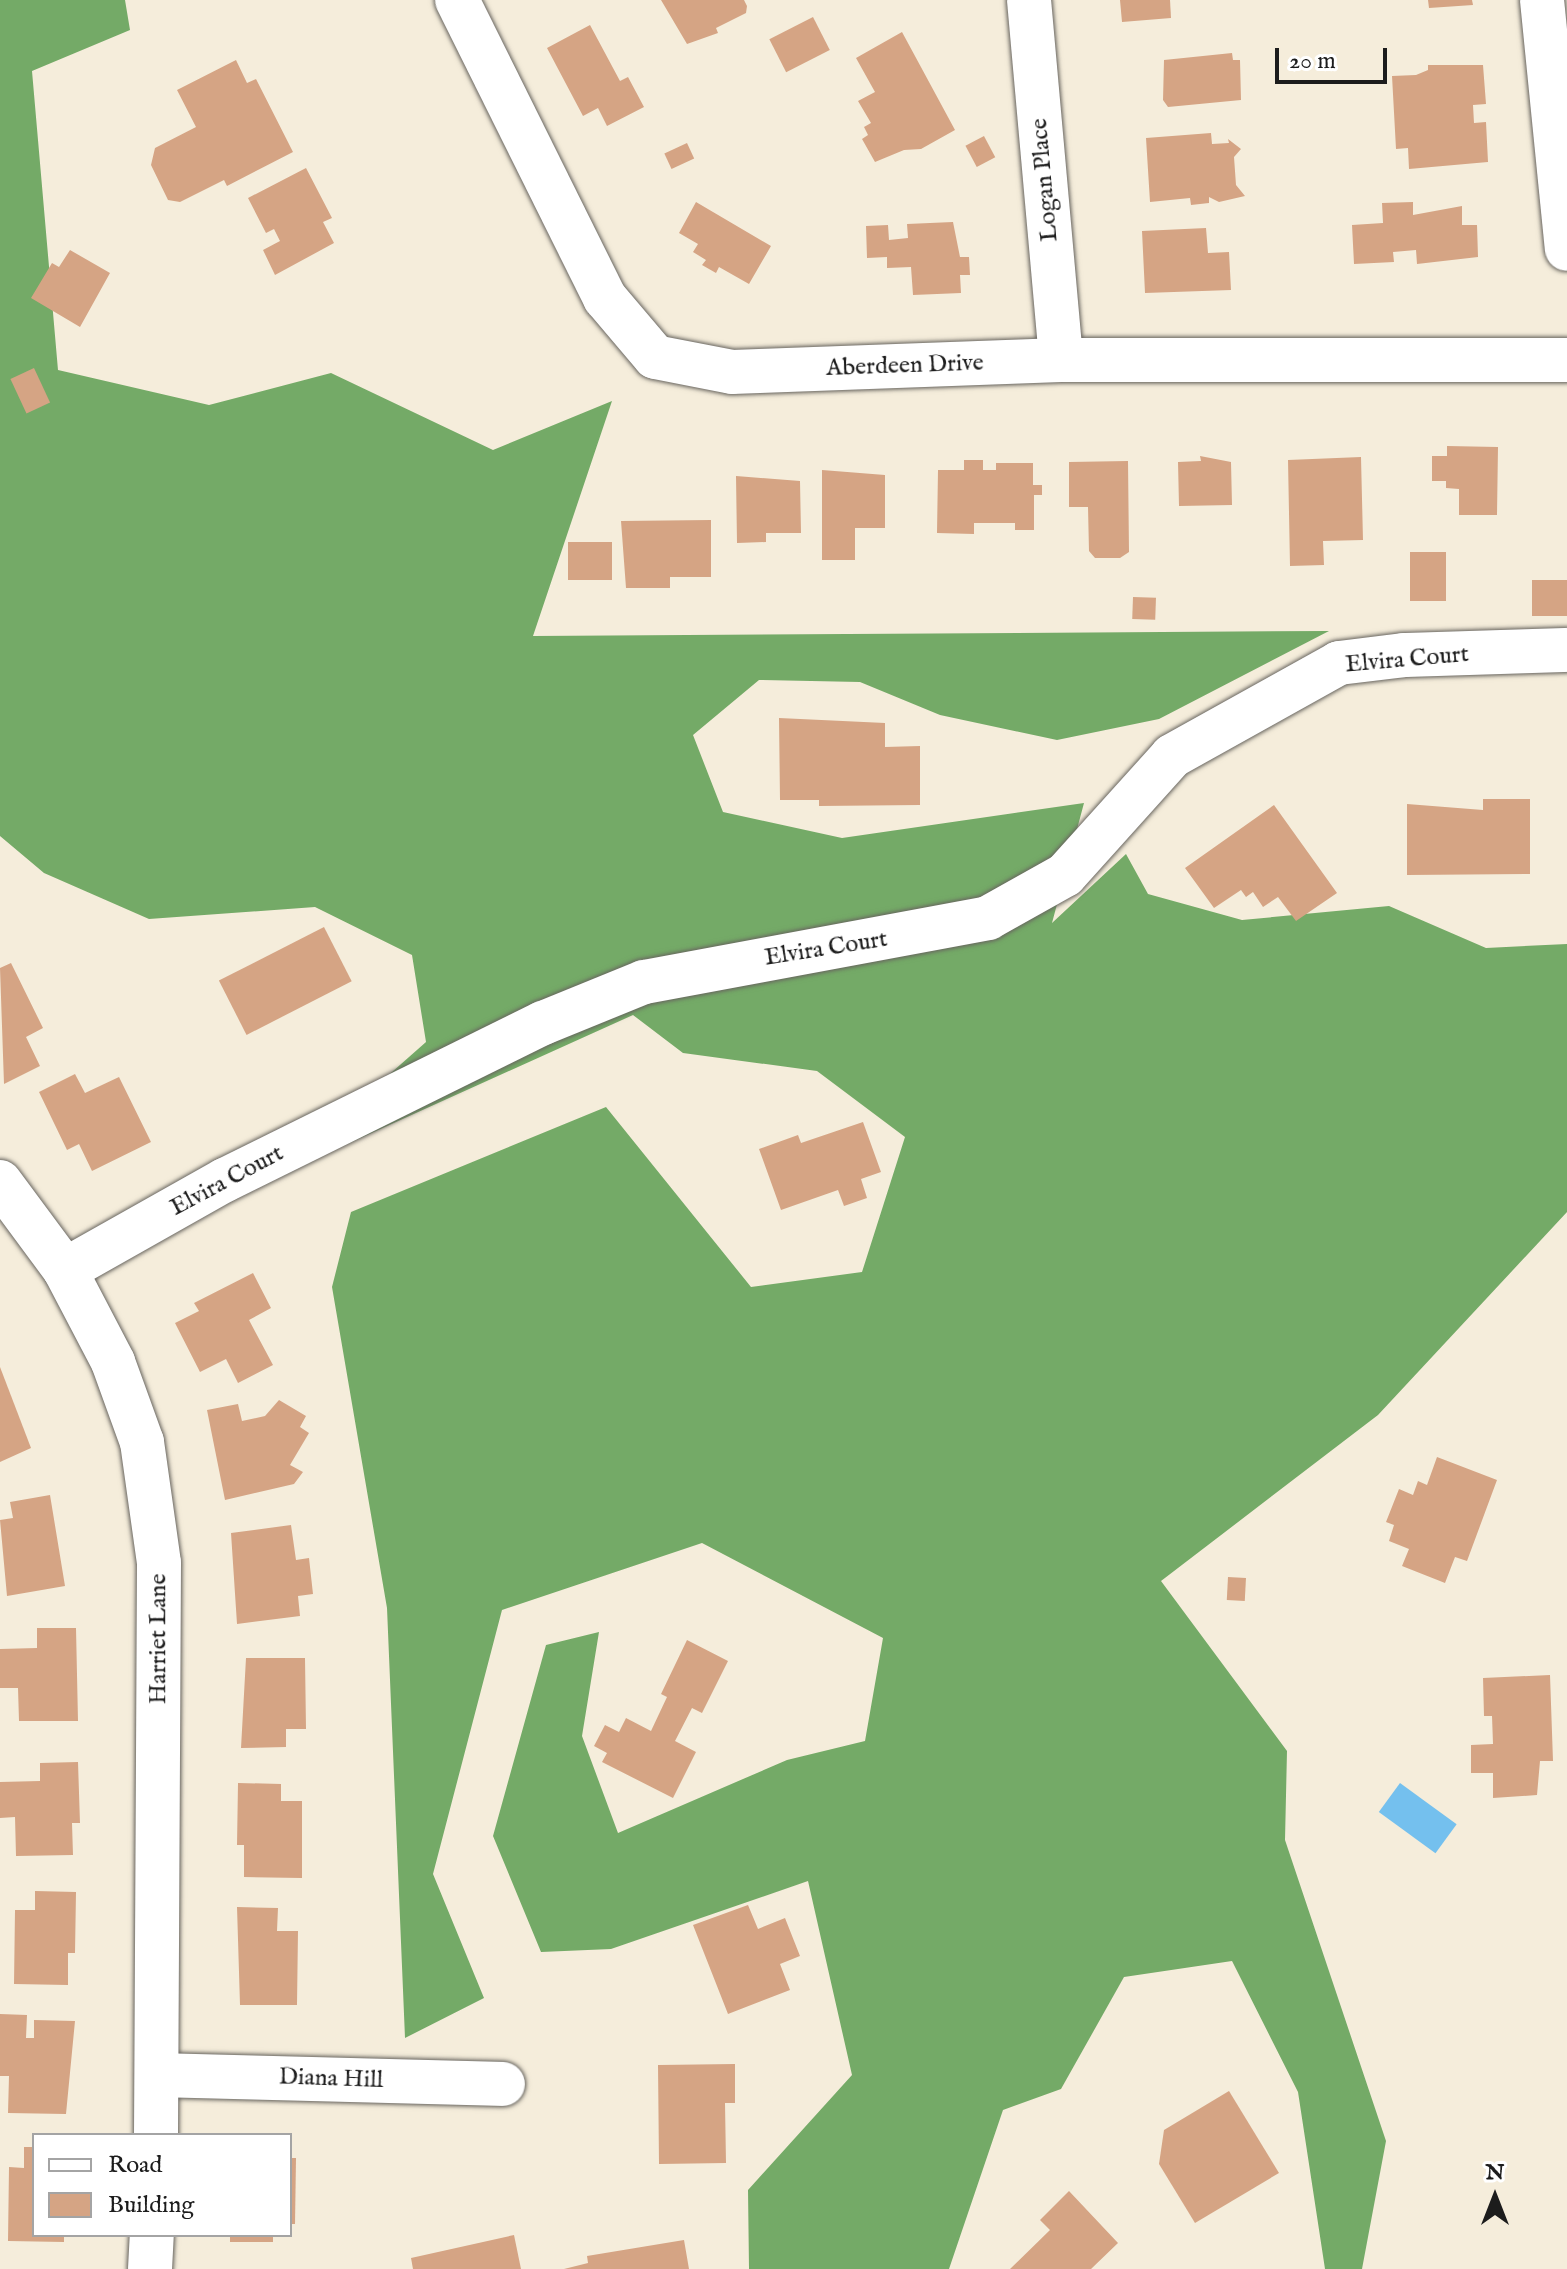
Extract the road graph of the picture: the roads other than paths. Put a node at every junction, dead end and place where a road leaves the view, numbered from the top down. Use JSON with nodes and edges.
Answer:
{"nodes":[{"id":1,"x":457,"y":0,"type":"edge"},
{"id":2,"x":1029,"y":0,"type":"edge"},
{"id":3,"x":1542,"y":0,"type":"edge"},
{"id":4,"x":1567,"y":249,"type":"edge"},
{"id":5,"x":1061,"y":360,"type":"junction"},
{"id":6,"x":1567,"y":360,"type":"edge"},
{"id":7,"x":1567,"y":650,"type":"edge"},
{"id":8,"x":0,"y":1182,"type":"edge"},
{"id":9,"x":65,"y":1270,"type":"junction"},
{"id":10,"x":159,"y":2075,"type":"junction"},
{"id":11,"x":503,"y":2084,"type":"dead end"},
{"id":12,"x":156,"y":2133,"type":"edge"},
{"id":13,"x":152,"y":2237,"type":"edge"},
{"id":14,"x":150,"y":2269,"type":"edge"}],
"edges":[{"from":1,"to":5,"type":"street","name":"Aberdeen Drive"},
{"from":2,"to":5,"type":"street","name":"Logan Place"},
{"from":3,"to":4,"type":"street"},
{"from":5,"to":6,"type":"street","name":"Aberdeen Drive"},
{"from":7,"to":9,"type":"street","name":"Elvira Court"},
{"from":8,"to":9,"type":"street","name":"Harriet Lane"},
{"from":9,"to":10,"type":"street","name":"Harriet Lane"},
{"from":10,"to":11,"type":"street","name":"Diana Hill"},
{"from":10,"to":12,"type":"street","name":"Harriet Lane"},
{"from":13,"to":14,"type":"street"}]}
